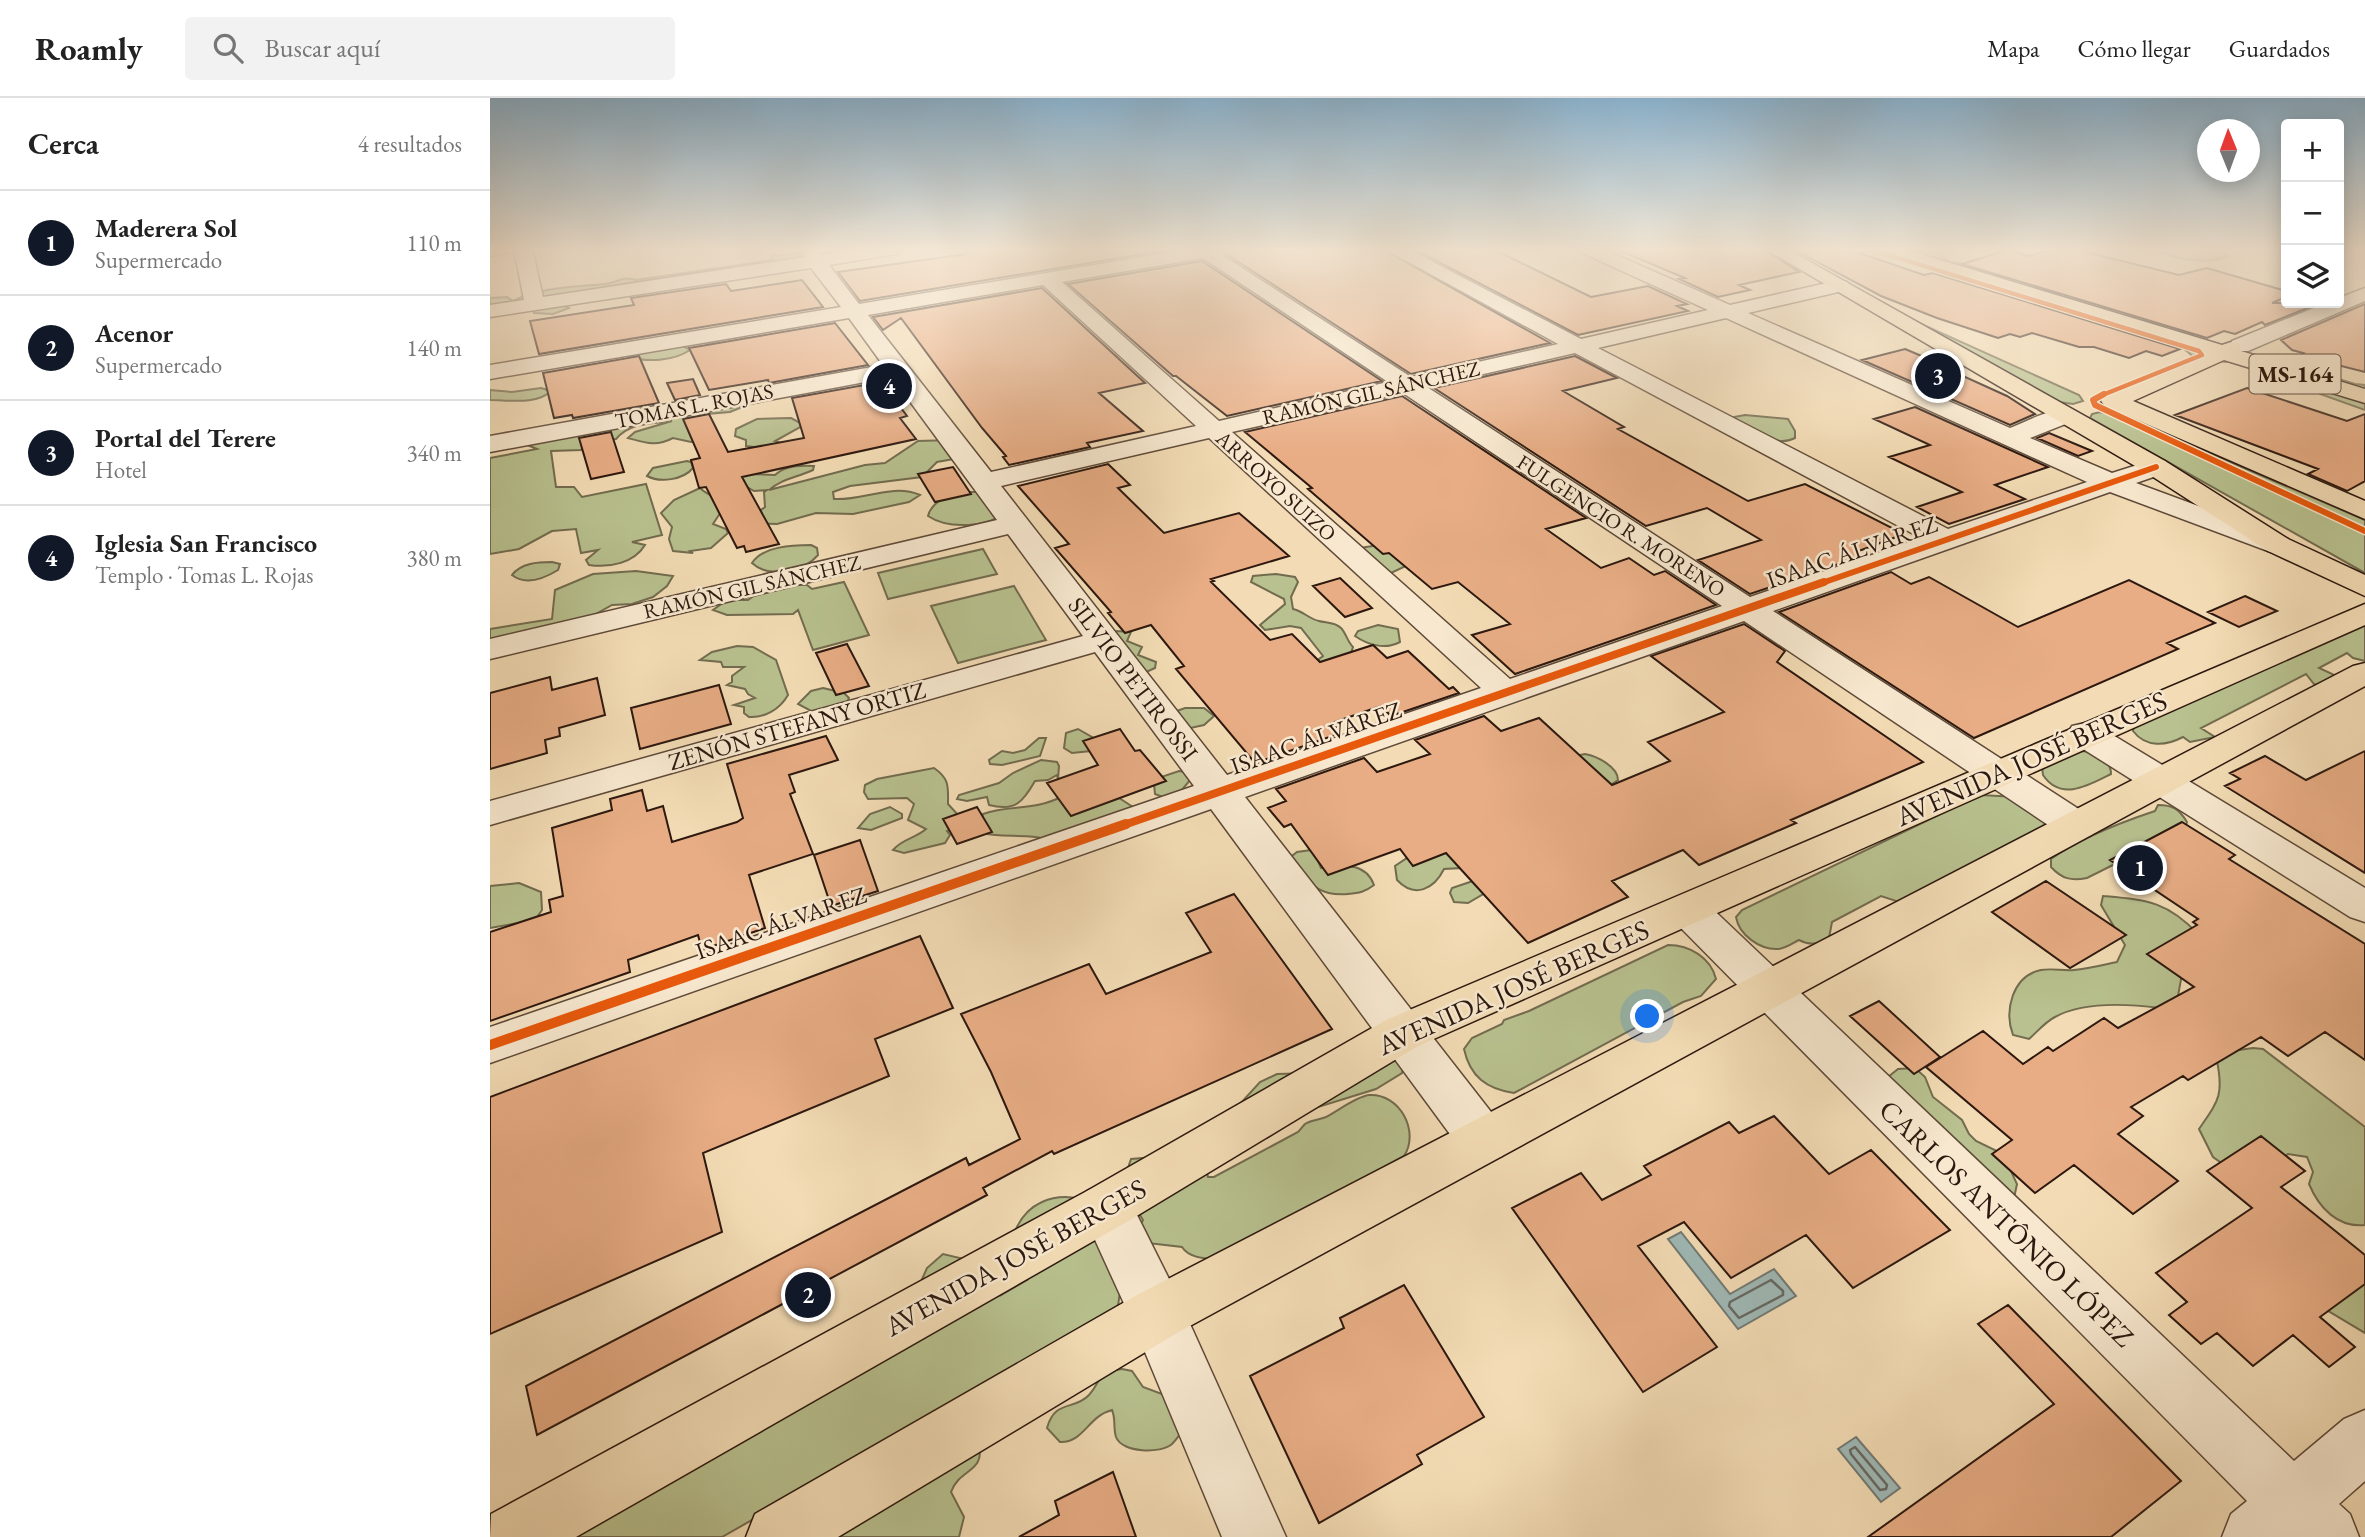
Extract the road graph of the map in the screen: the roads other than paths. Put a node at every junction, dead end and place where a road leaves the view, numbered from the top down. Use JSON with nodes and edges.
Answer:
{"nodes":[{"id":1,"x":822,"y":316,"type":"edge"},
{"id":2,"x":857,"y":316,"type":"edge"},
{"id":3,"x":1088,"y":316,"type":"edge"},
{"id":4,"x":1307,"y":316,"type":"edge"},
{"id":5,"x":1521,"y":316,"type":"edge"},
{"id":6,"x":1711,"y":316,"type":"edge"},
{"id":7,"x":1738,"y":316,"type":"edge"},
{"id":8,"x":1892,"y":316,"type":"edge"},
{"id":9,"x":2118,"y":316,"type":"edge"},
{"id":10,"x":2130,"y":316,"type":"edge"},
{"id":11,"x":2311,"y":316,"type":"edge"},
{"id":12,"x":1578,"y":346,"type":"junction"},
{"id":13,"x":2232,"y":349,"type":"junction"},
{"id":14,"x":897,"y":369,"type":"junction"},
{"id":15,"x":490,"y":372,"type":"edge"},
{"id":16,"x":2365,"y":383,"type":"edge"},
{"id":17,"x":1407,"y":385,"type":"junction"},
{"id":18,"x":2365,"y":396,"type":"edge"},
{"id":19,"x":2064,"y":416,"type":"junction"},
{"id":20,"x":1213,"y":429,"type":"junction"},
{"id":21,"x":2010,"y":437,"type":"junction"},
{"id":22,"x":490,"y":444,"type":"edge"},
{"id":23,"x":2155,"y":467,"type":"junction"},
{"id":24,"x":983,"y":482,"type":"junction"},
{"id":25,"x":2111,"y":482,"type":"junction"},
{"id":26,"x":2365,"y":511,"type":"edge"},
{"id":27,"x":1015,"y":524,"type":"junction"},
{"id":28,"x":1946,"y":540,"type":"junction"},
{"id":29,"x":2278,"y":545,"type":"junction"},
{"id":30,"x":2365,"y":587,"type":"edge"},
{"id":31,"x":1747,"y":609,"type":"junction"},
{"id":32,"x":2365,"y":613,"type":"edge"},
{"id":33,"x":1103,"y":640,"type":"junction"},
{"id":34,"x":490,"y":649,"type":"edge"},
{"id":35,"x":2365,"y":673,"type":"edge"},
{"id":36,"x":1506,"y":693,"type":"junction"},
{"id":37,"x":2085,"y":734,"type":"junction"},
{"id":38,"x":1997,"y":773,"type":"junction"},
{"id":39,"x":2161,"y":781,"type":"junction"},
{"id":40,"x":1219,"y":792,"type":"junction"},
{"id":41,"x":490,"y":813,"type":"edge"},
{"id":42,"x":2077,"y":826,"type":"junction"},
{"id":43,"x":2365,"y":906,"type":"edge"},
{"id":44,"x":1686,"y":909,"type":"junction"},
{"id":45,"x":1769,"y":990,"type":"junction"},
{"id":46,"x":1402,"y":1033,"type":"junction"},
{"id":47,"x":490,"y":1045,"type":"edge"},
{"id":48,"x":1484,"y":1141,"type":"junction"},
{"id":49,"x":1106,"y":1207,"type":"junction"},
{"id":50,"x":1157,"y":1314,"type":"junction"},
{"id":51,"x":2365,"y":1440,"type":"edge"},
{"id":52,"x":2291,"y":1526,"type":"edge"},
{"id":53,"x":514,"y":1537,"type":"edge"},
{"id":54,"x":778,"y":1537,"type":"edge"},
{"id":55,"x":1254,"y":1537,"type":"edge"}],
"edges":[{"from":1,"to":15,"type":"street"},
{"from":2,"to":14,"type":"street","name":"SILVIO PETIROSSI"},
{"from":3,"to":20,"type":"street","name":"ARROYO SUIZO"},
{"from":4,"to":17,"type":"street","name":"FULGENCIO R. MORENO"},
{"from":5,"to":12,"type":"street"},
{"from":6,"to":12,"type":"street","name":"RAMÓN GIL SÁNCHEZ"},
{"from":7,"to":21,"type":"street"},
{"from":8,"to":19,"type":"main road"},
{"from":9,"to":13,"type":"main road","number":"MS-164"},
{"from":10,"to":13,"type":"main road","number":"MS-164"},
{"from":11,"to":13,"type":"street"},
{"from":12,"to":17,"type":"street","name":"RAMÓN GIL SÁNCHEZ"},
{"from":12,"to":28,"type":"street"},
{"from":13,"to":16,"type":"main road","number":"MS-164"},
{"from":13,"to":18,"type":"main road","number":"MS-164"},
{"from":13,"to":26,"type":"main road"},
{"from":14,"to":22,"type":"street","name":"TOMAS L. ROJAS"},
{"from":14,"to":24,"type":"street","name":"SILVIO PETIROSSI"},
{"from":17,"to":20,"type":"street","name":"RAMÓN GIL SÁNCHEZ"},
{"from":17,"to":31,"type":"street","name":"FULGENCIO R. MORENO"},
{"from":19,"to":21,"type":"street"},
{"from":19,"to":23,"type":"main road"},
{"from":20,"to":24,"type":"street","name":"RAMÓN GIL SÁNCHEZ"},
{"from":20,"to":36,"type":"street","name":"ARROYO SUIZO"},
{"from":21,"to":25,"type":"street"},
{"from":23,"to":25,"type":"street","name":"ISAAC ÁLVAREZ"},
{"from":23,"to":29,"type":"main road"},
{"from":24,"to":27,"type":"street","name":"SILVIO PETIROSSI"},
{"from":25,"to":28,"type":"street","name":"ISAAC ÁLVAREZ"},
{"from":25,"to":29,"type":"street"},
{"from":27,"to":33,"type":"street","name":"SILVIO PETIROSSI"},
{"from":27,"to":34,"type":"street","name":"RAMÓN GIL SÁNCHEZ"},
{"from":28,"to":31,"type":"street","name":"ISAAC ÁLVAREZ"},
{"from":29,"to":30,"type":"main road"},
{"from":31,"to":36,"type":"street","name":"ISAAC ÁLVAREZ"},
{"from":31,"to":38,"type":"street","name":"FULGENCIO R. MORENO"},
{"from":32,"to":37,"type":"main road","name":"AVENIDA JOSÉ BERGES"},
{"from":33,"to":40,"type":"street","name":"SILVIO PETIROSSI"},
{"from":33,"to":41,"type":"street","name":"ZENÓN STEFANY ORTIZ"},
{"from":35,"to":39,"type":"main road"},
{"from":36,"to":40,"type":"street","name":"ISAAC ÁLVAREZ"},
{"from":37,"to":38,"type":"main road","name":"AVENIDA JOSÉ BERGES"},
{"from":37,"to":39,"type":"street"},
{"from":38,"to":42,"type":"street","name":"FULGENCIO R. MORENO"},
{"from":38,"to":44,"type":"main road","name":"AVENIDA JOSÉ BERGES"},
{"from":39,"to":42,"type":"main road"},
{"from":39,"to":43,"type":"street"},
{"from":40,"to":46,"type":"street","name":"SILVIO PETIROSSI"},
{"from":40,"to":47,"type":"street","name":"ISAAC ÁLVAREZ"},
{"from":42,"to":45,"type":"main road"},
{"from":44,"to":45,"type":"street","name":"CARLOS ANTÔNIO LÓPEZ"},
{"from":44,"to":46,"type":"main road","name":"AVENIDA JOSÉ BERGES"},
{"from":45,"to":48,"type":"main road"},
{"from":45,"to":52,"type":"street","name":"CARLOS ANTÔNIO LÓPEZ"},
{"from":46,"to":48,"type":"street","name":"SILVIO PETIROSSI"},
{"from":46,"to":49,"type":"main road","name":"AVENIDA JOSÉ BERGES"},
{"from":48,"to":50,"type":"main road"},
{"from":49,"to":50,"type":"street"},
{"from":49,"to":53,"type":"main road","name":"AVENIDA JOSÉ BERGES"},
{"from":50,"to":54,"type":"main road"},
{"from":50,"to":55,"type":"street"},
{"from":51,"to":52,"type":"street"}]}
